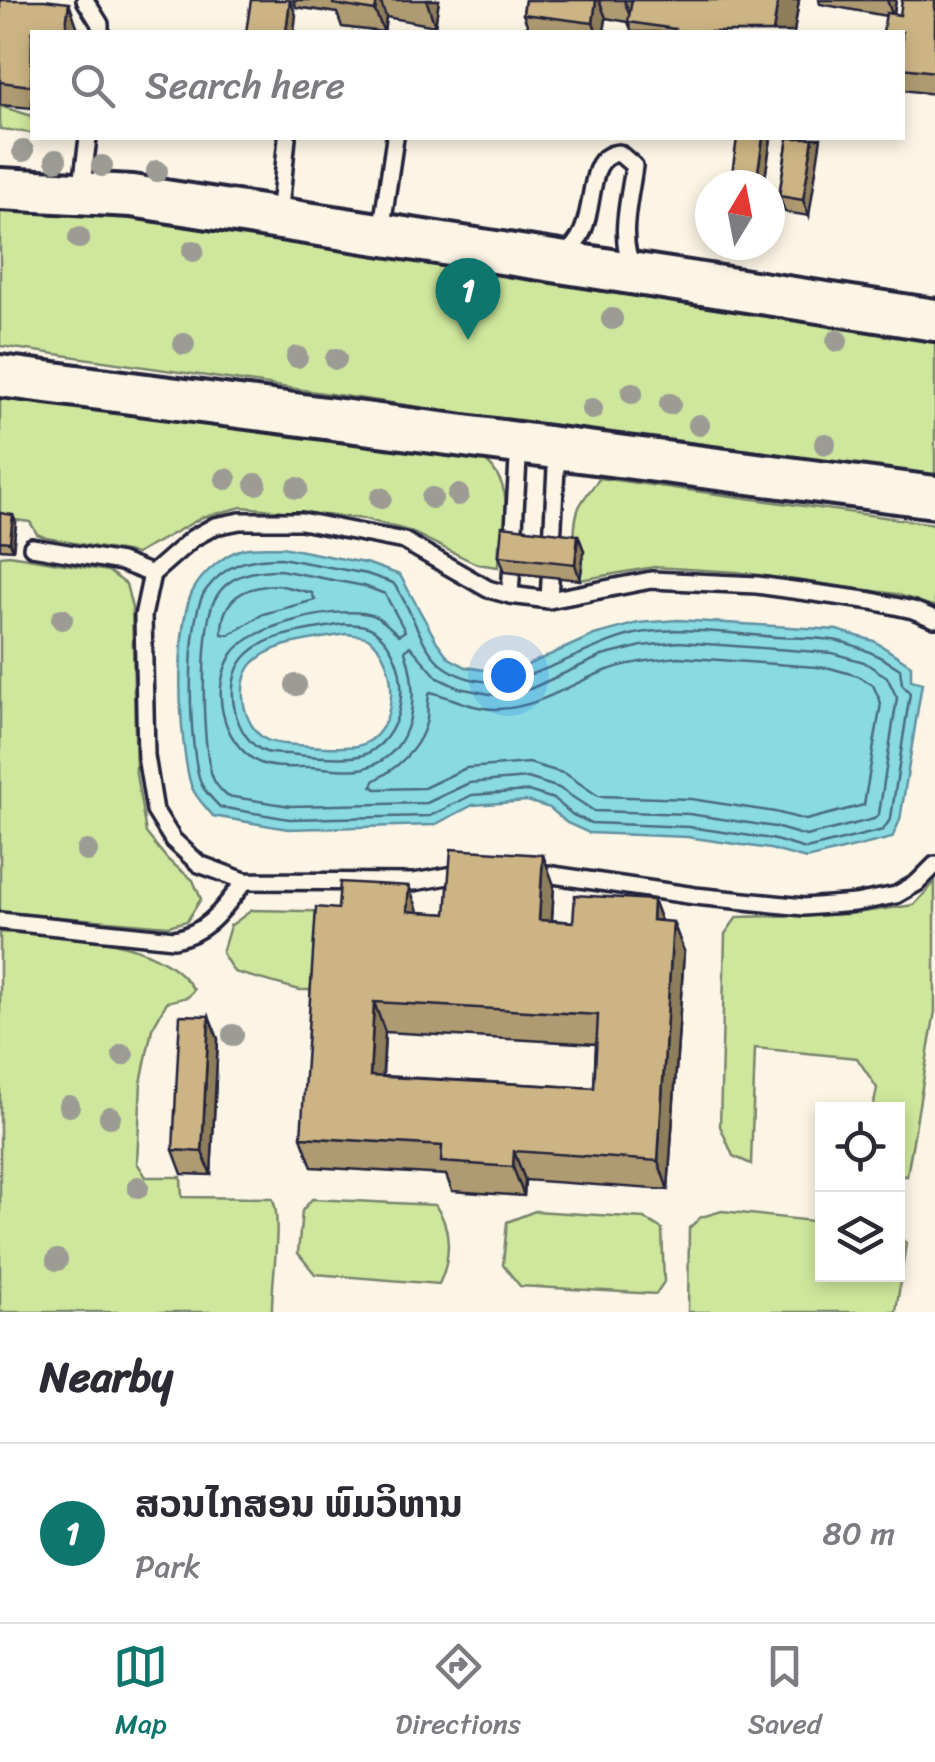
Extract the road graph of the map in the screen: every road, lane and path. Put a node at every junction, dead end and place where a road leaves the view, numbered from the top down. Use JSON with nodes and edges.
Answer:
{"nodes":[{"id":1,"x":85,"y":0,"type":"edge"},
{"id":2,"x":100,"y":30,"type":"edge"},
{"id":3,"x":88,"y":140,"type":"edge"},
{"id":4,"x":286,"y":140,"type":"edge"},
{"id":5,"x":395,"y":140,"type":"edge"},
{"id":6,"x":0,"y":189,"type":"edge"},
{"id":7,"x":80,"y":193,"type":"junction"},
{"id":8,"x":279,"y":218,"type":"junction"},
{"id":9,"x":381,"y":234,"type":"junction"},
{"id":10,"x":552,"y":260,"type":"junction"},
{"id":11,"x":636,"y":273,"type":"junction"},
{"id":12,"x":935,"y":320,"type":"edge"},
{"id":13,"x":0,"y":376,"type":"edge"},
{"id":14,"x":538,"y":443,"type":"junction"},
{"id":15,"x":935,"y":496,"type":"edge"},
{"id":16,"x":32,"y":546,"type":"dead end"},
{"id":17,"x":152,"y":574,"type":"junction"},
{"id":18,"x":510,"y":595,"type":"junction"},
{"id":19,"x":549,"y":600,"type":"junction"},
{"id":20,"x":935,"y":620,"type":"edge"},
{"id":21,"x":935,"y":865,"type":"edge"},
{"id":22,"x":484,"y":872,"type":"edge"},
{"id":23,"x":520,"y":872,"type":"edge"},
{"id":24,"x":246,"y":881,"type":"junction"},
{"id":25,"x":0,"y":922,"type":"edge"}],
"edges":[{"from":1,"to":2,"type":"lane"},
{"from":3,"to":7,"type":"lane"},
{"from":4,"to":8,"type":"lane"},
{"from":5,"to":9,"type":"lane"},
{"from":6,"to":7,"type":"street"},
{"from":7,"to":8,"type":"street"},
{"from":8,"to":9,"type":"street"},
{"from":9,"to":10,"type":"street"},
{"from":10,"to":11,"type":"street"},
{"from":10,"to":11,"type":"lane"},
{"from":11,"to":12,"type":"street"},
{"from":13,"to":14,"type":"street"},
{"from":14,"to":15,"type":"street"},
{"from":14,"to":18,"type":"lane"},
{"from":14,"to":19,"type":"lane"},
{"from":16,"to":17,"type":"lane"},
{"from":17,"to":18,"type":"lane"},
{"from":17,"to":24,"type":"lane"},
{"from":18,"to":19,"type":"lane"},
{"from":19,"to":20,"type":"lane"},
{"from":21,"to":23,"type":"lane"},
{"from":22,"to":24,"type":"lane"},
{"from":24,"to":25,"type":"lane"}]}
